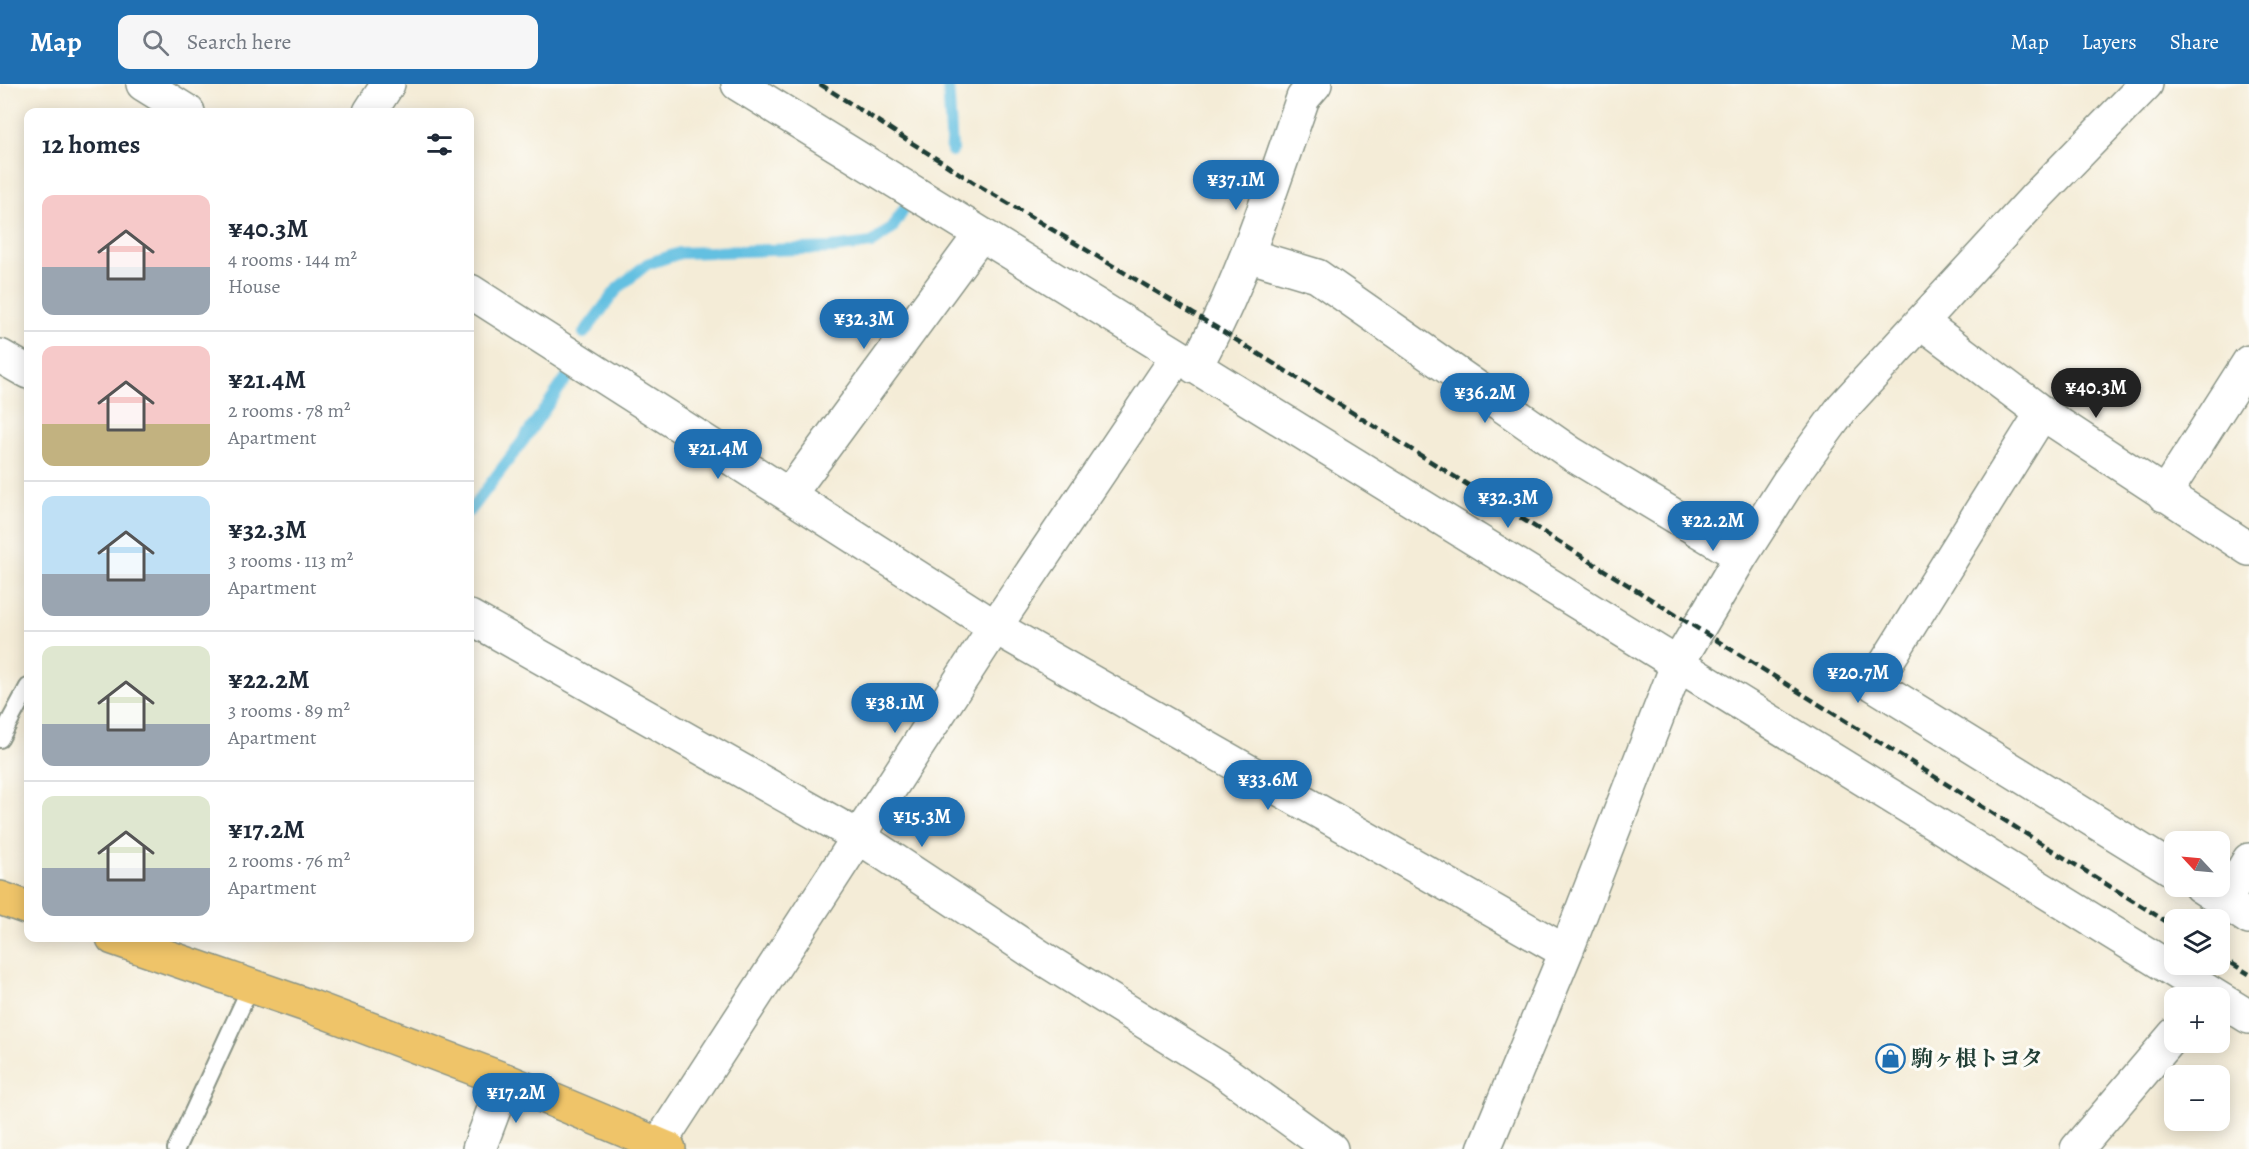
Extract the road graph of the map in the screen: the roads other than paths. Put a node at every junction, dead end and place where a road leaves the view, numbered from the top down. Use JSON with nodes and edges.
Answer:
{"nodes":[{"id":1,"x":143,"y":84,"type":"edge"},
{"id":2,"x":388,"y":84,"type":"edge"},
{"id":3,"x":738,"y":84,"type":"edge"},
{"id":4,"x":1315,"y":84,"type":"edge"},
{"id":5,"x":2146,"y":84,"type":"edge"},
{"id":6,"x":182,"y":108,"type":"edge"},
{"id":7,"x":373,"y":108,"type":"edge"},
{"id":8,"x":981,"y":234,"type":"junction"},
{"id":9,"x":1247,"y":255,"type":"junction"},
{"id":10,"x":474,"y":294,"type":"edge"},
{"id":11,"x":1921,"y":322,"type":"junction"},
{"id":12,"x":0,"y":356,"type":"edge"},
{"id":13,"x":1186,"y":362,"type":"junction"},
{"id":14,"x":2249,"y":362,"type":"edge"},
{"id":15,"x":24,"y":370,"type":"edge"},
{"id":16,"x":2042,"y":413,"type":"junction"},
{"id":17,"x":789,"y":495,"type":"junction"},
{"id":18,"x":2164,"y":495,"type":"junction"},
{"id":19,"x":2249,"y":549,"type":"edge"},
{"id":20,"x":1741,"y":556,"type":"junction"},
{"id":21,"x":474,"y":625,"type":"edge"},
{"id":22,"x":995,"y":627,"type":"junction"},
{"id":23,"x":1678,"y":663,"type":"junction"},
{"id":24,"x":24,"y":694,"type":"edge"},
{"id":25,"x":0,"y":739,"type":"edge"},
{"id":26,"x":859,"y":837,"type":"junction"},
{"id":27,"x":2249,"y":860,"type":"edge"},
{"id":28,"x":2164,"y":864,"type":"edge"},
{"id":29,"x":0,"y":898,"type":"edge"},
{"id":30,"x":2224,"y":902,"type":"edge"},
{"id":31,"x":24,"y":907,"type":"edge"},
{"id":32,"x":124,"y":942,"type":"edge"},
{"id":33,"x":1566,"y":952,"type":"junction"},
{"id":34,"x":251,"y":986,"type":"junction"},
{"id":35,"x":2196,"y":987,"type":"edge"},
{"id":36,"x":2230,"y":1007,"type":"edge"},
{"id":37,"x":2249,"y":1017,"type":"edge"},
{"id":38,"x":2164,"y":1047,"type":"edge"},
{"id":39,"x":505,"y":1080,"type":"junction"},
{"id":40,"x":664,"y":1147,"type":"edge"},
{"id":41,"x":176,"y":1149,"type":"edge"},
{"id":42,"x":479,"y":1149,"type":"edge"},
{"id":43,"x":1332,"y":1149,"type":"edge"},
{"id":44,"x":1484,"y":1149,"type":"edge"},
{"id":45,"x":2077,"y":1149,"type":"edge"}],
"edges":[{"from":1,"to":6,"type":"street"},
{"from":2,"to":7,"type":"street"},
{"from":3,"to":8,"type":"street"},
{"from":4,"to":9,"type":"street"},
{"from":5,"to":11,"type":"street"},
{"from":8,"to":13,"type":"street"},
{"from":8,"to":17,"type":"street"},
{"from":9,"to":13,"type":"street"},
{"from":9,"to":20,"type":"street"},
{"from":10,"to":17,"type":"street"},
{"from":11,"to":16,"type":"street"},
{"from":11,"to":20,"type":"street"},
{"from":12,"to":15,"type":"street"},
{"from":13,"to":22,"type":"street"},
{"from":13,"to":23,"type":"street"},
{"from":14,"to":18,"type":"street"},
{"from":16,"to":18,"type":"street"},
{"from":16,"to":28,"type":"street"},
{"from":17,"to":22,"type":"street"},
{"from":18,"to":19,"type":"street"},
{"from":20,"to":23,"type":"street"},
{"from":21,"to":26,"type":"street"},
{"from":22,"to":26,"type":"street"},
{"from":22,"to":33,"type":"street"},
{"from":23,"to":33,"type":"street"},
{"from":23,"to":35,"type":"street"},
{"from":24,"to":25,"type":"lane"},
{"from":26,"to":40,"type":"street"},
{"from":26,"to":43,"type":"street"},
{"from":27,"to":30,"type":"street"},
{"from":29,"to":31,"type":"highway"},
{"from":32,"to":34,"type":"highway"},
{"from":33,"to":44,"type":"street"},
{"from":34,"to":39,"type":"highway"},
{"from":34,"to":41,"type":"lane"},
{"from":36,"to":37,"type":"street"},
{"from":38,"to":45,"type":"street"},
{"from":39,"to":40,"type":"highway"},
{"from":39,"to":42,"type":"street"}]}
